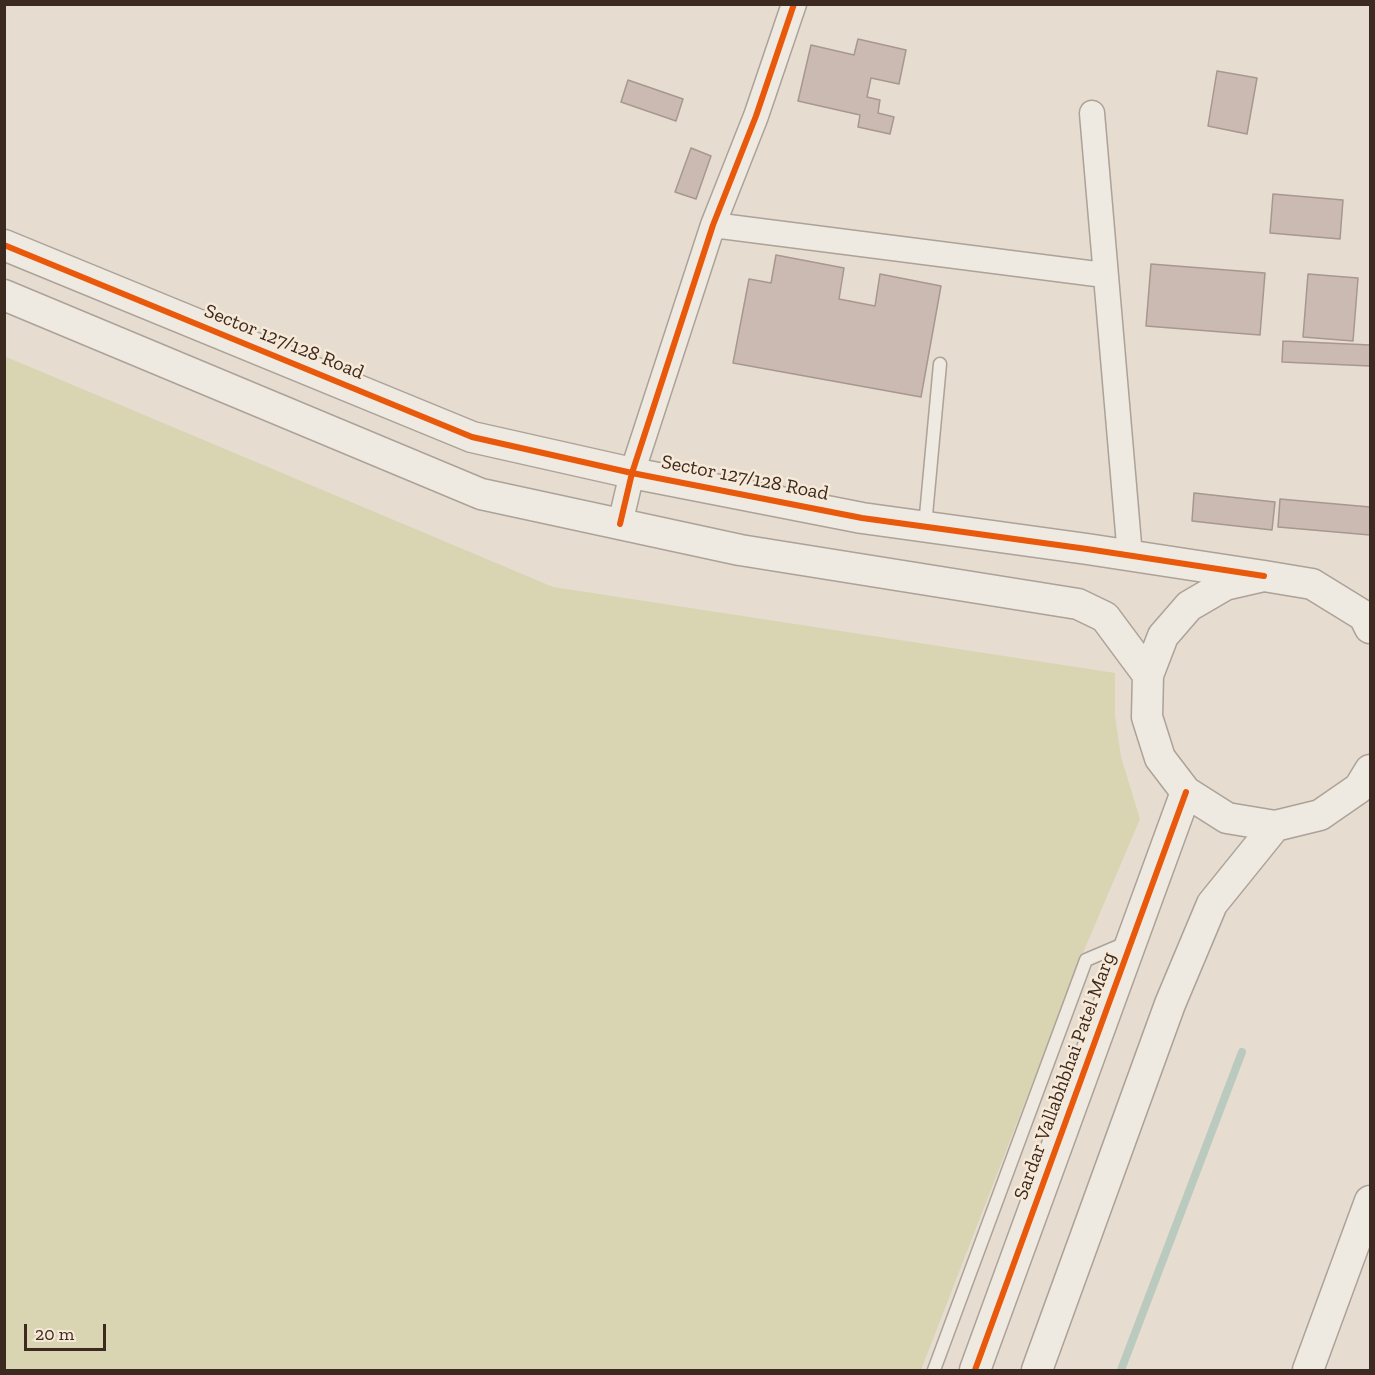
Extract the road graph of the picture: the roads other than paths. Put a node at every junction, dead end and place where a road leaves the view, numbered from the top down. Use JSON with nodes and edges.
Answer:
{"nodes":[{"id":1,"x":794,"y":4,"type":"edge"},
{"id":2,"x":1092,"y":113,"type":"dead end"},
{"id":3,"x":713,"y":225,"type":"junction"},
{"id":4,"x":4,"y":245,"type":"edge"},
{"id":5,"x":1104,"y":275,"type":"junction"},
{"id":6,"x":4,"y":295,"type":"edge"},
{"id":7,"x":940,"y":364,"type":"dead end"},
{"id":8,"x":632,"y":474,"type":"junction"},
{"id":9,"x":620,"y":524,"type":"junction"},
{"id":10,"x":925,"y":526,"type":"junction"},
{"id":11,"x":1130,"y":555,"type":"junction"},
{"id":12,"x":1264,"y":576,"type":"junction"},
{"id":13,"x":1368,"y":619,"type":"edge"},
{"id":14,"x":1148,"y":675,"type":"junction"},
{"id":15,"x":1371,"y":770,"type":"edge"},
{"id":16,"x":1186,"y":792,"type":"junction"},
{"id":17,"x":1275,"y":825,"type":"junction"},
{"id":18,"x":1131,"y":941,"type":"junction"},
{"id":19,"x":1371,"y":1201,"type":"edge"},
{"id":20,"x":934,"y":1371,"type":"edge"},
{"id":21,"x":975,"y":1371,"type":"edge"},
{"id":22,"x":1037,"y":1371,"type":"edge"},
{"id":23,"x":1308,"y":1371,"type":"edge"}],
"edges":[{"from":1,"to":3,"type":"street"},
{"from":2,"to":5,"type":"street"},
{"from":3,"to":5,"type":"street"},
{"from":3,"to":8,"type":"street"},
{"from":4,"to":8,"type":"street","name":"Sector 127/128 Road"},
{"from":5,"to":11,"type":"street"},
{"from":6,"to":9,"type":"street"},
{"from":7,"to":10,"type":"lane"},
{"from":8,"to":9,"type":"street"},
{"from":8,"to":10,"type":"street","name":"Sector 127/128 Road"},
{"from":9,"to":14,"type":"street"},
{"from":10,"to":11,"type":"street","name":"Sector 127/128 Road"},
{"from":11,"to":12,"type":"street","name":"Sector 127/128 Road"},
{"from":12,"to":13,"type":"street","name":"Sector 127/128 Road"},
{"from":12,"to":14,"type":"street"},
{"from":14,"to":16,"type":"street"},
{"from":15,"to":17,"type":"street"},
{"from":16,"to":17,"type":"street"},
{"from":16,"to":18,"type":"street","name":"Sardar Vallabhbhai Patel Marg"},
{"from":17,"to":22,"type":"street"},
{"from":18,"to":20,"type":"lane"},
{"from":18,"to":21,"type":"street","name":"Sardar Vallabhbhai Patel Marg"},
{"from":19,"to":23,"type":"street"}]}
